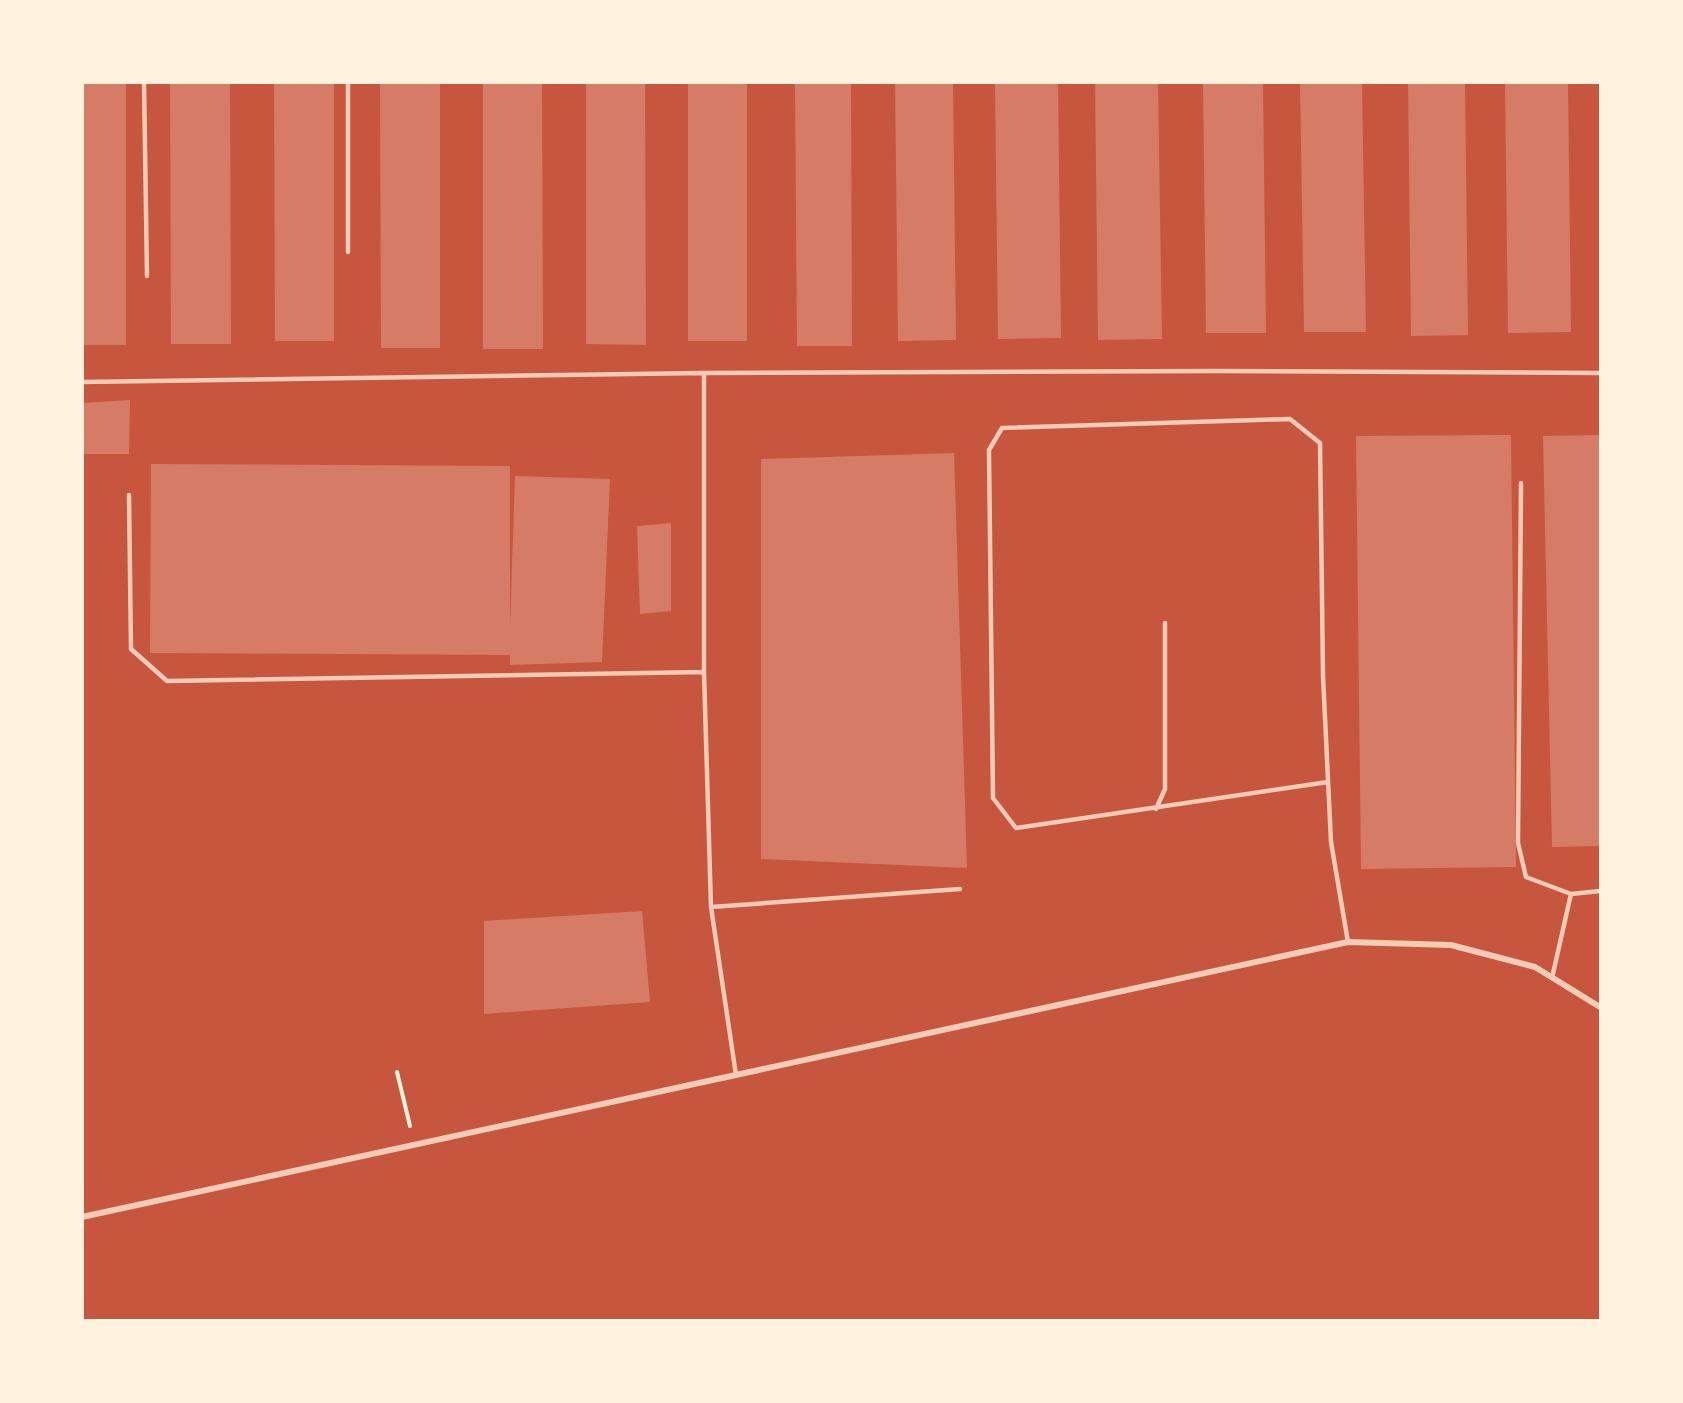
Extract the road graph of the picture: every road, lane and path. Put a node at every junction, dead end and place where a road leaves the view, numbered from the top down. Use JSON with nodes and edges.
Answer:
{"nodes":[{"id":1,"x":144,"y":82,"type":"edge"},
{"id":2,"x":348,"y":82,"type":"edge"},
{"id":3,"x":348,"y":252,"type":"dead end"},
{"id":4,"x":147,"y":276,"type":"dead end"},
{"id":5,"x":704,"y":373,"type":"junction"},
{"id":6,"x":1600,"y":373,"type":"edge"},
{"id":7,"x":82,"y":382,"type":"edge"},
{"id":8,"x":1521,"y":483,"type":"dead end"},
{"id":9,"x":129,"y":495,"type":"dead end"},
{"id":10,"x":1165,"y":623,"type":"dead end"},
{"id":11,"x":704,"y":672,"type":"junction"},
{"id":12,"x":1328,"y":782,"type":"junction"},
{"id":13,"x":1155,"y":809,"type":"junction"},
{"id":14,"x":960,"y":889,"type":"dead end"},
{"id":15,"x":1600,"y":891,"type":"edge"},
{"id":16,"x":1571,"y":894,"type":"junction"},
{"id":17,"x":711,"y":907,"type":"junction"},
{"id":18,"x":1348,"y":942,"type":"junction"},
{"id":19,"x":1552,"y":978,"type":"junction"},
{"id":20,"x":1600,"y":1007,"type":"edge"},
{"id":21,"x":397,"y":1072,"type":"dead end"},
{"id":22,"x":736,"y":1075,"type":"junction"},
{"id":23,"x":414,"y":1145,"type":"junction"},
{"id":24,"x":82,"y":1217,"type":"edge"}],
"edges":[{"from":1,"to":4,"type":"lane"},
{"from":2,"to":3,"type":"lane"},
{"from":5,"to":6,"type":"lane"},
{"from":5,"to":7,"type":"lane"},
{"from":5,"to":11,"type":"lane"},
{"from":8,"to":16,"type":"lane"},
{"from":9,"to":11,"type":"lane"},
{"from":10,"to":13,"type":"lane"},
{"from":11,"to":17,"type":"lane"},
{"from":12,"to":13,"type":"lane"},
{"from":12,"to":13,"type":"lane"},
{"from":12,"to":18,"type":"lane"},
{"from":14,"to":17,"type":"lane"},
{"from":15,"to":16,"type":"lane"},
{"from":16,"to":19,"type":"lane"},
{"from":17,"to":22,"type":"lane"},
{"from":18,"to":19,"type":"street"},
{"from":18,"to":22,"type":"street"},
{"from":19,"to":20,"type":"street"},
{"from":21,"to":23,"type":"path"},
{"from":22,"to":23,"type":"street"},
{"from":23,"to":24,"type":"street"}]}
